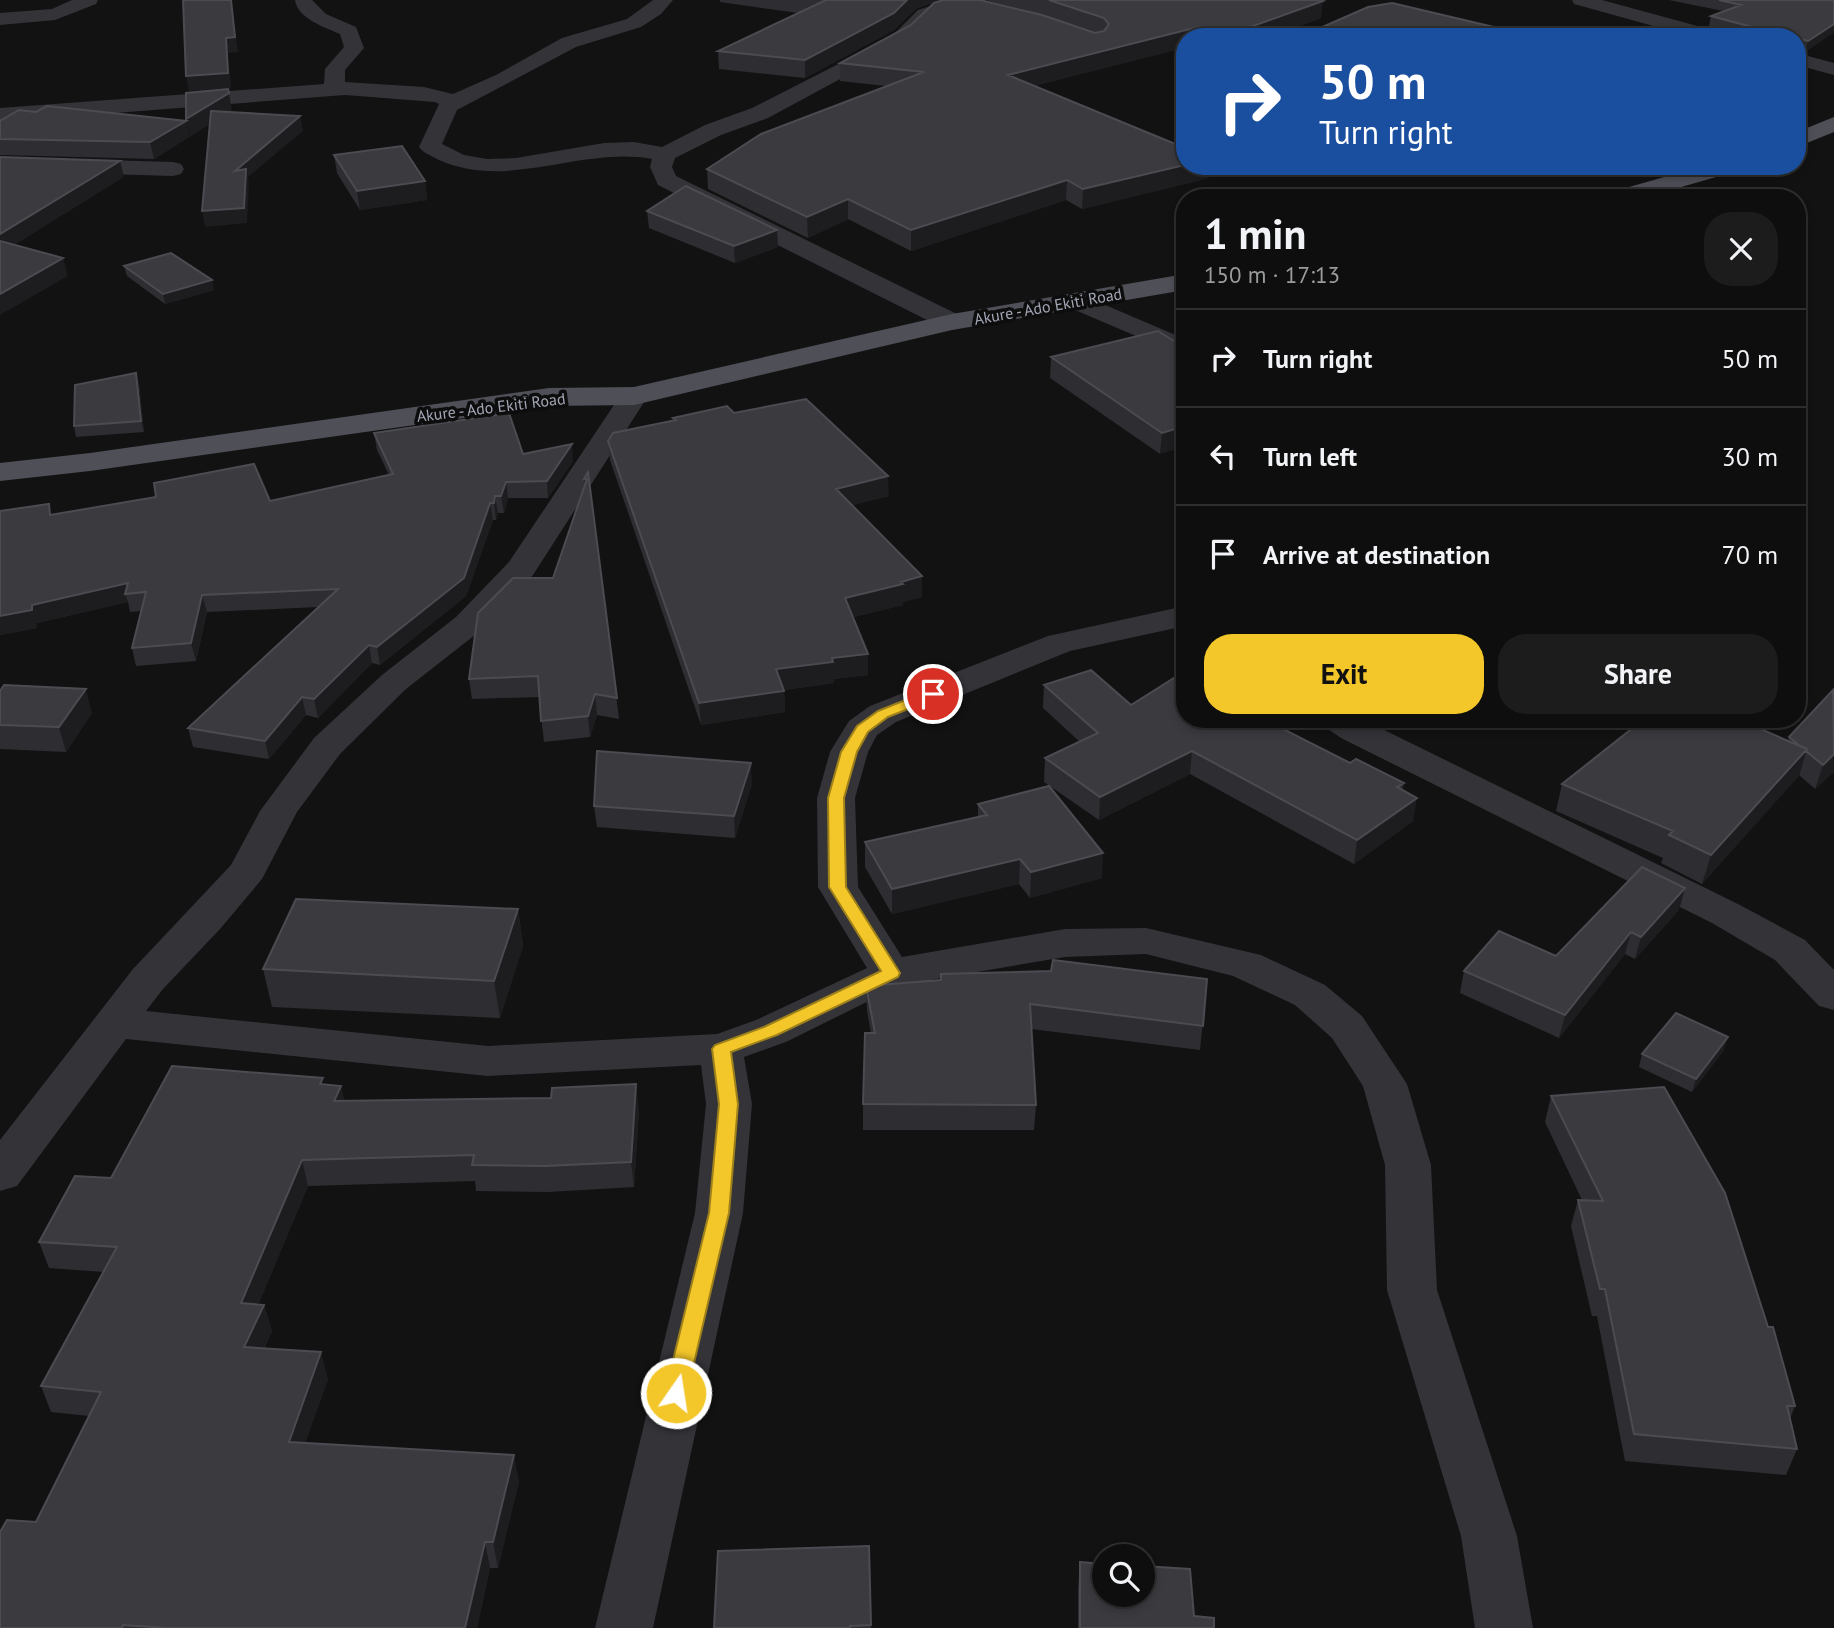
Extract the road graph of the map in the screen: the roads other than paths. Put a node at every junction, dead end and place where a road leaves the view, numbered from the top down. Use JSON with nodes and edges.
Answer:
{"nodes":[{"id":1,"x":89,"y":0,"type":"edge"},
{"id":2,"x":664,"y":0,"type":"edge"},
{"id":3,"x":1580,"y":0,"type":"edge"},
{"id":4,"x":303,"y":2,"type":"dead end"},
{"id":5,"x":971,"y":5,"type":"edge"},
{"id":6,"x":0,"y":19,"type":"edge"},
{"id":7,"x":1683,"y":28,"type":"edge"},
{"id":8,"x":1806,"y":61,"type":"edge"},
{"id":9,"x":1834,"y":69,"type":"edge"},
{"id":10,"x":344,"y":89,"type":"junction"},
{"id":11,"x":455,"y":102,"type":"junction"},
{"id":12,"x":0,"y":115,"type":"edge"},
{"id":13,"x":1834,"y":124,"type":"edge"},
{"id":14,"x":1806,"y":136,"type":"edge"},
{"id":15,"x":665,"y":154,"type":"junction"},
{"id":16,"x":0,"y":164,"type":"edge"},
{"id":17,"x":173,"y":169,"type":"dead end"},
{"id":18,"x":1697,"y":175,"type":"edge"},
{"id":19,"x":1648,"y":189,"type":"edge"},
{"id":20,"x":1176,"y":284,"type":"edge"},
{"id":21,"x":1077,"y":301,"type":"junction"},
{"id":22,"x":952,"y":323,"type":"junction"},
{"id":23,"x":1176,"y":345,"type":"edge"},
{"id":24,"x":634,"y":396,"type":"junction"},
{"id":25,"x":0,"y":472,"type":"edge"},
{"id":26,"x":1176,"y":618,"type":"edge"},
{"id":27,"x":1350,"y":728,"type":"edge"},
{"id":28,"x":891,"y":973,"type":"junction"},
{"id":29,"x":1834,"y":996,"type":"edge"},
{"id":30,"x":115,"y":1023,"type":"junction"},
{"id":31,"x":721,"y":1049,"type":"junction"},
{"id":32,"x":44,"y":1113,"type":"junction"},
{"id":33,"x":0,"y":1126,"type":"edge"},
{"id":34,"x":0,"y":1174,"type":"edge"},
{"id":35,"x":624,"y":1628,"type":"edge"},
{"id":36,"x":1504,"y":1628,"type":"edge"}],
"edges":[{"from":1,"to":6,"type":"street"},
{"from":2,"to":11,"type":"street"},
{"from":3,"to":7,"type":"street"},
{"from":4,"to":10,"type":"street"},
{"from":5,"to":15,"type":"street"},
{"from":8,"to":9,"type":"street"},
{"from":10,"to":11,"type":"street"},
{"from":10,"to":12,"type":"street"},
{"from":11,"to":15,"type":"street"},
{"from":13,"to":14,"type":"main road"},
{"from":15,"to":22,"type":"street"},
{"from":16,"to":17,"type":"street"},
{"from":18,"to":19,"type":"main road"},
{"from":20,"to":21,"type":"main road","name":"Akure - Ado Ekiti Road"},
{"from":21,"to":22,"type":"main road","name":"Akure - Ado Ekiti Road"},
{"from":21,"to":23,"type":"street"},
{"from":22,"to":24,"type":"main road","name":"Akure - Ado Ekiti Road"},
{"from":24,"to":25,"type":"main road","name":"Akure - Ado Ekiti Road"},
{"from":24,"to":30,"type":"street"},
{"from":26,"to":28,"type":"street"},
{"from":27,"to":29,"type":"street"},
{"from":28,"to":31,"type":"street"},
{"from":28,"to":36,"type":"street"},
{"from":30,"to":31,"type":"street"},
{"from":30,"to":32,"type":"street"},
{"from":31,"to":35,"type":"street"},
{"from":32,"to":33,"type":"street"},
{"from":32,"to":34,"type":"street"}]}
